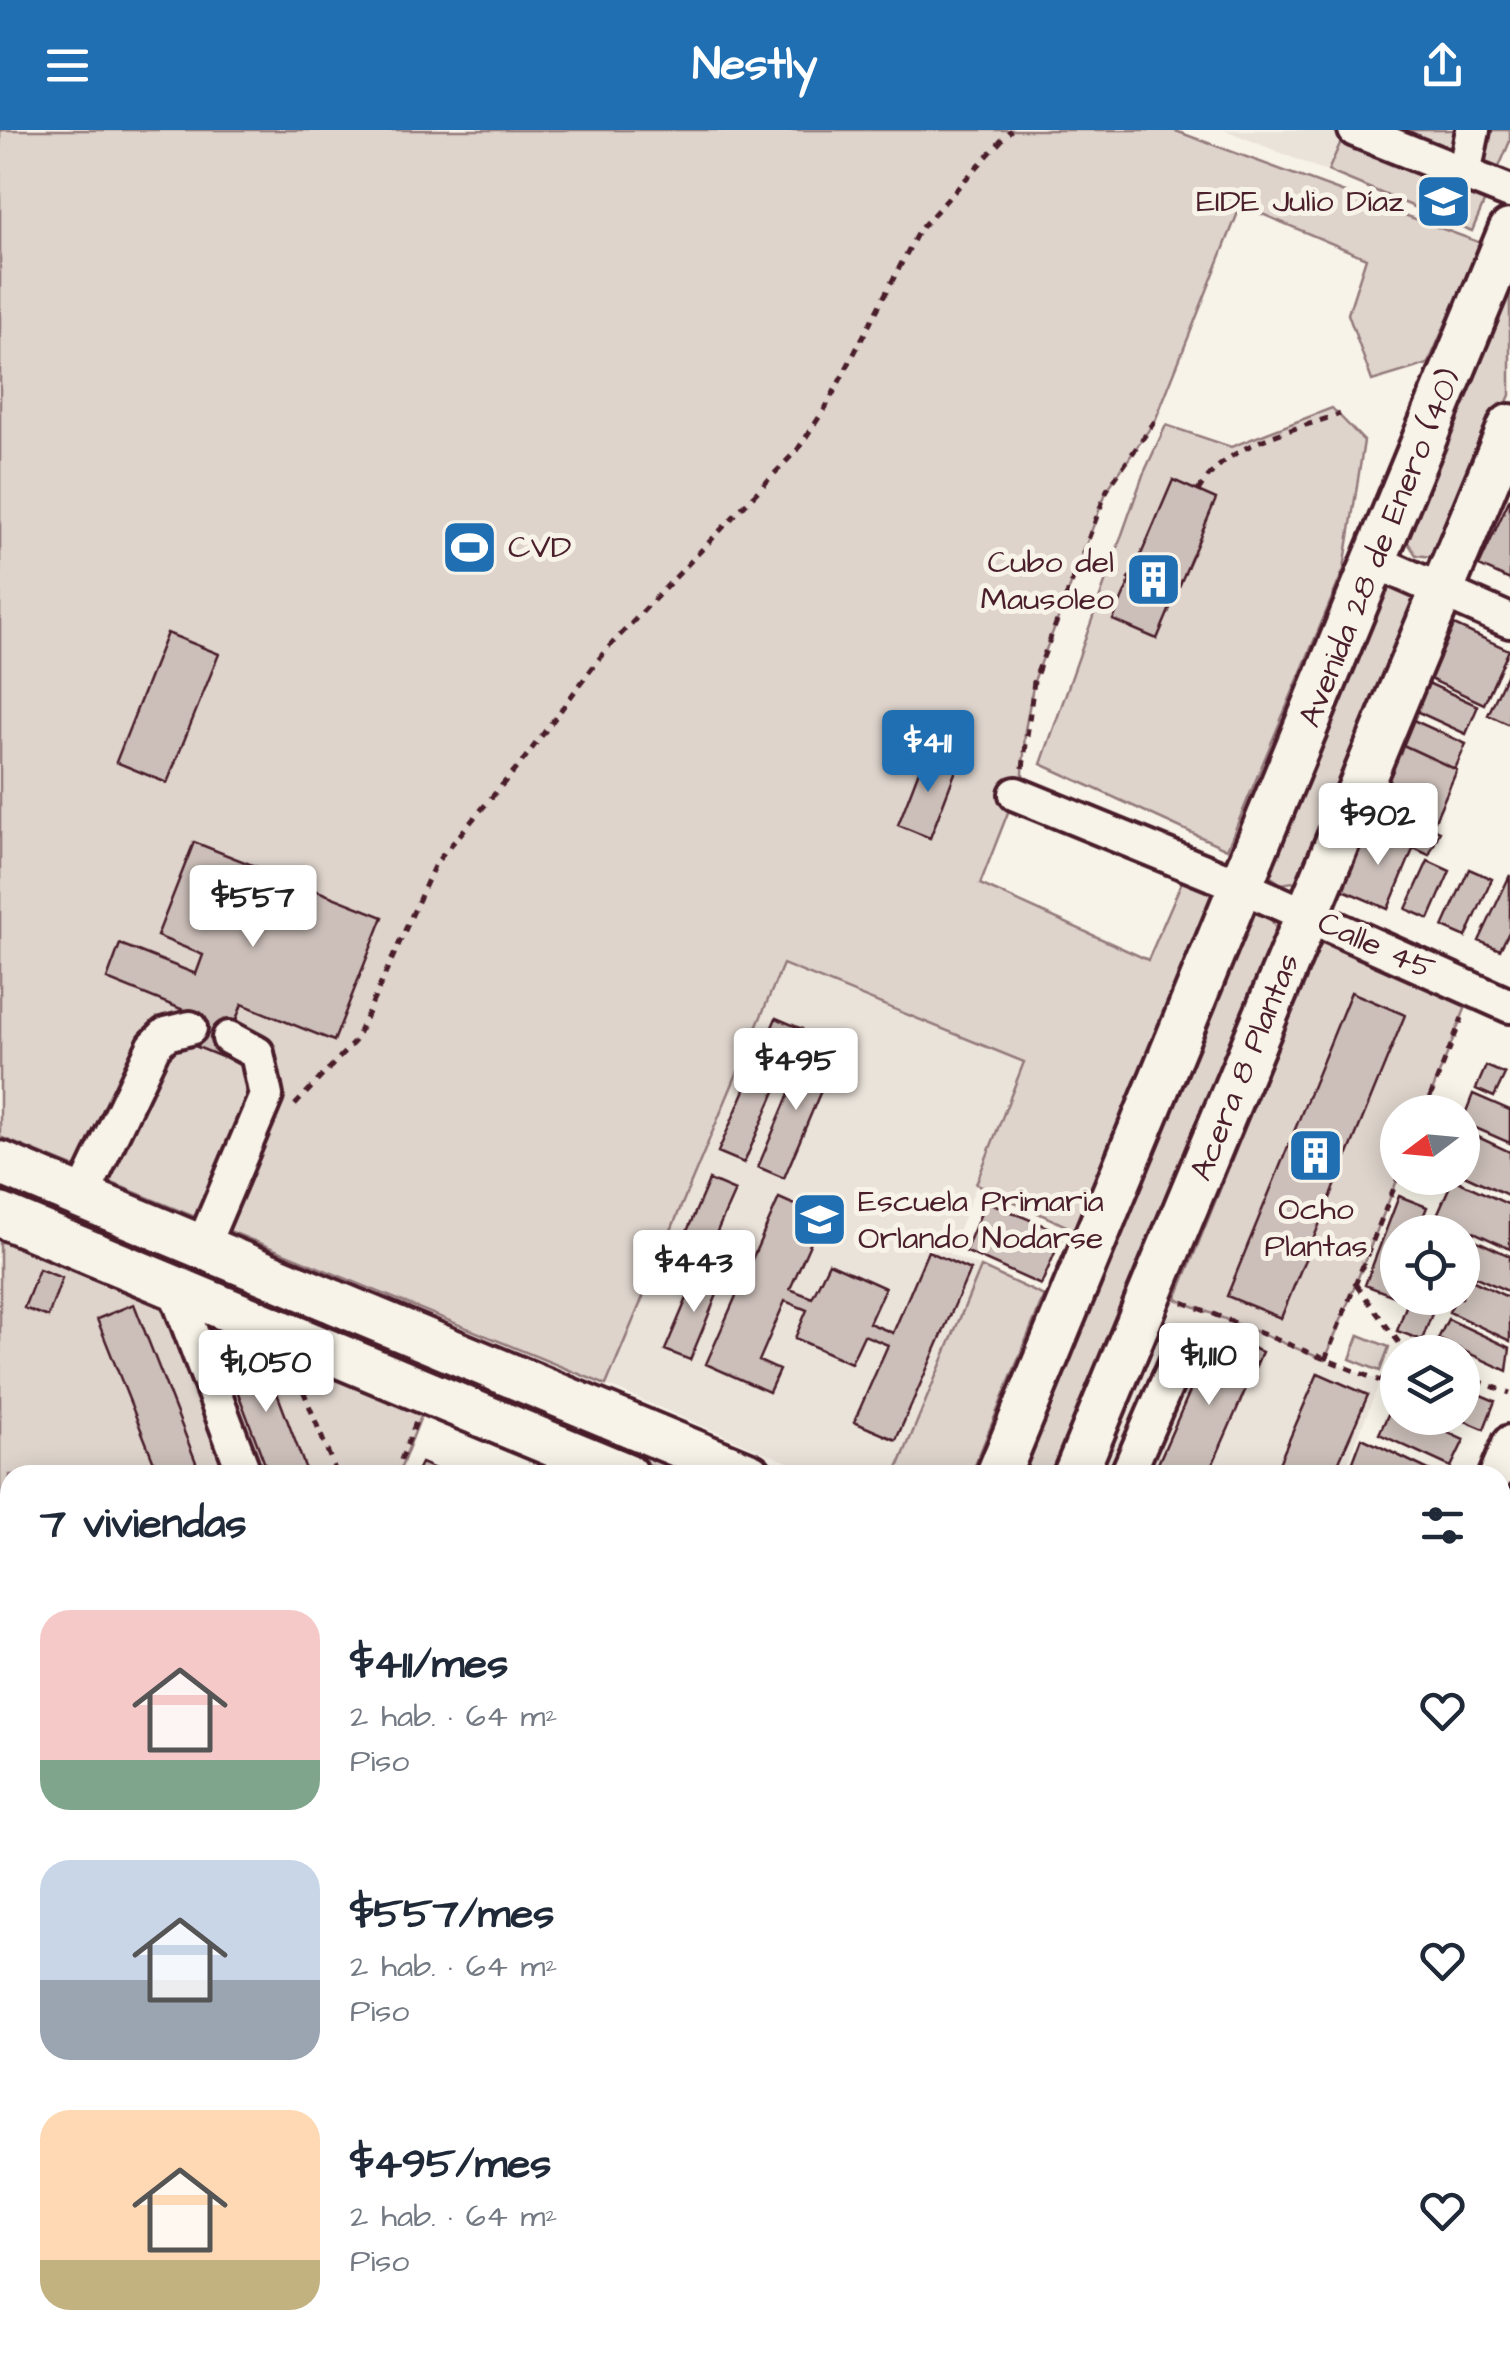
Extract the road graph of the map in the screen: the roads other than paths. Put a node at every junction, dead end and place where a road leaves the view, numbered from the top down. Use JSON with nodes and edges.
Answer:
{"nodes":[{"id":1,"x":1354,"y":130,"type":"edge"},
{"id":2,"x":1473,"y":130,"type":"edge"},
{"id":3,"x":1464,"y":174,"type":"junction"},
{"id":4,"x":1510,"y":192,"type":"edge"},
{"id":5,"x":1507,"y":245,"type":"edge"},
{"id":6,"x":1510,"y":426,"type":"edge"},
{"id":7,"x":1374,"y":561,"type":"junction"},
{"id":8,"x":1442,"y":591,"type":"junction"},
{"id":9,"x":1510,"y":621,"type":"edge"},
{"id":10,"x":1016,"y":794,"type":"road end"},
{"id":11,"x":1241,"y":886,"type":"junction"},
{"id":12,"x":1307,"y":916,"type":"junction"},
{"id":13,"x":1510,"y":1006,"type":"edge"},
{"id":14,"x":190,"y":1028,"type":"dead end"},
{"id":15,"x":229,"y":1038,"type":"dead end"},
{"id":16,"x":0,"y":1163,"type":"edge"},
{"id":17,"x":82,"y":1197,"type":"junction"},
{"id":18,"x":0,"y":1215,"type":"edge"},
{"id":19,"x":202,"y":1247,"type":"junction"},
{"id":20,"x":174,"y":1287,"type":"junction"},
{"id":21,"x":1186,"y":1342,"type":"dead end"},
{"id":22,"x":241,"y":1465,"type":"edge"},
{"id":23,"x":602,"y":1465,"type":"edge"},
{"id":24,"x":726,"y":1465,"type":"edge"},
{"id":25,"x":1002,"y":1465,"type":"edge"},
{"id":26,"x":1079,"y":1465,"type":"edge"},
{"id":27,"x":1131,"y":1465,"type":"edge"}],
"edges":[{"from":1,"to":3,"type":"street"},
{"from":2,"to":3,"type":"street"},
{"from":3,"to":4,"type":"street"},
{"from":5,"to":7,"type":"main road","name":"Avenida 28 de Enero (40)"},
{"from":6,"to":8,"type":"main road"},
{"from":7,"to":8,"type":"street"},
{"from":7,"to":11,"type":"main road","name":"Avenida 28 de Enero (40)"},
{"from":8,"to":9,"type":"street"},
{"from":8,"to":12,"type":"main road"},
{"from":10,"to":11,"type":"street","name":"Calle 45"},
{"from":11,"to":12,"type":"street","name":"Calle 45"},
{"from":11,"to":25,"type":"main road","name":"Avenida 28 de Enero (40)"},
{"from":12,"to":13,"type":"street","name":"Calle 45"},
{"from":12,"to":26,"type":"main road"},
{"from":14,"to":17,"type":"street"},
{"from":15,"to":19,"type":"street"},
{"from":16,"to":17,"type":"main road"},
{"from":17,"to":19,"type":"main road"},
{"from":18,"to":20,"type":"main road"},
{"from":19,"to":24,"type":"main road"},
{"from":20,"to":22,"type":"street"},
{"from":20,"to":23,"type":"main road"},
{"from":21,"to":27,"type":"street"}]}
